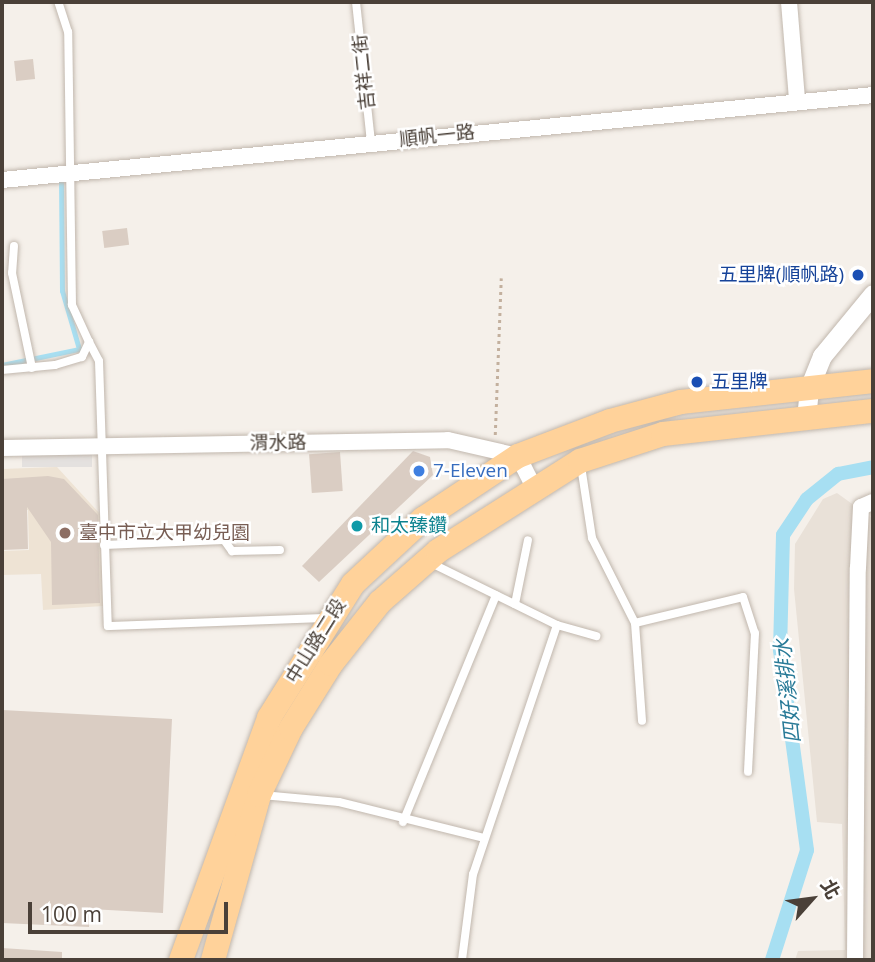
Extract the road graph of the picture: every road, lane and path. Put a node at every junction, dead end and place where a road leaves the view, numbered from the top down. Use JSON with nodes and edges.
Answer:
{"nodes":[{"id":1,"x":58,"y":2,"type":"edge"},
{"id":2,"x":356,"y":2,"type":"edge"},
{"id":3,"x":789,"y":2,"type":"edge"},
{"id":4,"x":873,"y":95,"type":"edge"},
{"id":5,"x":797,"y":100,"type":"junction"},
{"id":6,"x":371,"y":142,"type":"junction"},
{"id":7,"x":71,"y":173,"type":"junction"},
{"id":8,"x":2,"y":180,"type":"edge"},
{"id":9,"x":14,"y":246,"type":"dead end"},
{"id":10,"x":501,"y":278,"type":"dead end"},
{"id":11,"x":873,"y":294,"type":"edge"},
{"id":12,"x":89,"y":342,"type":"junction"},
{"id":13,"x":32,"y":368,"type":"junction"},
{"id":14,"x":2,"y":370,"type":"edge"},
{"id":15,"x":873,"y":381,"type":"edge"},
{"id":16,"x":808,"y":388,"type":"junction"},
{"id":17,"x":873,"y":411,"type":"edge"},
{"id":18,"x":806,"y":418,"type":"junction"},
{"id":19,"x":100,"y":446,"type":"junction"},
{"id":20,"x":2,"y":448,"type":"edge"},
{"id":21,"x":518,"y":456,"type":"junction"},
{"id":22,"x":580,"y":461,"type":"junction"},
{"id":23,"x":534,"y":487,"type":"junction"},
{"id":24,"x":867,"y":505,"type":"edge"},
{"id":25,"x":528,"y":540,"type":"dead end"},
{"id":26,"x":104,"y":545,"type":"junction"},
{"id":27,"x":279,"y":550,"type":"dead end"},
{"id":28,"x":427,"y":561,"type":"junction"},
{"id":29,"x":496,"y":595,"type":"junction"},
{"id":30,"x":515,"y":604,"type":"junction"},
{"id":31,"x":328,"y":618,"type":"junction"},
{"id":32,"x":635,"y":624,"type":"junction"},
{"id":33,"x":557,"y":625,"type":"junction"},
{"id":34,"x":596,"y":636,"type":"dead end"},
{"id":35,"x":642,"y":720,"type":"dead end"},
{"id":36,"x":867,"y":728,"type":"edge"},
{"id":37,"x":748,"y":772,"type":"dead end"},
{"id":38,"x":259,"y":795,"type":"junction"},
{"id":39,"x":403,"y":822,"type":"junction"},
{"id":40,"x":485,"y":838,"type":"junction"},
{"id":41,"x":181,"y":960,"type":"edge"},
{"id":42,"x":213,"y":960,"type":"edge"},
{"id":43,"x":461,"y":960,"type":"edge"},
{"id":44,"x":855,"y":960,"type":"edge"}],
"edges":[{"from":1,"to":7,"type":"lane"},
{"from":2,"to":6,"type":"lane","name":"吉祥二街"},
{"from":3,"to":5,"type":"street"},
{"from":4,"to":5,"type":"street","name":"順帆一路"},
{"from":5,"to":6,"type":"street","name":"順帆一路"},
{"from":6,"to":7,"type":"street","name":"順帆一路"},
{"from":7,"to":8,"type":"street","name":"順帆一路"},
{"from":7,"to":12,"type":"lane"},
{"from":9,"to":13,"type":"lane"},
{"from":10,"to":21,"type":"path"},
{"from":11,"to":16,"type":"street"},
{"from":12,"to":13,"type":"lane"},
{"from":12,"to":19,"type":"lane"},
{"from":13,"to":14,"type":"lane"},
{"from":15,"to":16,"type":"main road","name":"中山路二段"},
{"from":16,"to":18,"type":"street"},
{"from":16,"to":21,"type":"main road","name":"中山路二段"},
{"from":17,"to":18,"type":"main road","name":"中山路二段"},
{"from":18,"to":22,"type":"main road","name":"中山路二段"},
{"from":19,"to":20,"type":"street","name":"渭水路"},
{"from":19,"to":21,"type":"street","name":"渭水路"},
{"from":19,"to":26,"type":"lane"},
{"from":21,"to":23,"type":"street"},
{"from":21,"to":31,"type":"main road","name":"中山路二段"},
{"from":22,"to":23,"type":"main road","name":"中山路二段"},
{"from":22,"to":32,"type":"lane"},
{"from":23,"to":28,"type":"main road","name":"中山路二段"},
{"from":24,"to":36,"type":"street"},
{"from":25,"to":30,"type":"lane"},
{"from":26,"to":27,"type":"lane"},
{"from":26,"to":31,"type":"lane"},
{"from":28,"to":29,"type":"lane"},
{"from":28,"to":38,"type":"main road","name":"中山路二段"},
{"from":29,"to":30,"type":"lane"},
{"from":29,"to":39,"type":"lane"},
{"from":30,"to":33,"type":"lane"},
{"from":31,"to":41,"type":"main road","name":"中山路二段"},
{"from":32,"to":35,"type":"lane"},
{"from":32,"to":37,"type":"lane"},
{"from":33,"to":34,"type":"lane"},
{"from":33,"to":40,"type":"lane"},
{"from":36,"to":44,"type":"street"},
{"from":38,"to":39,"type":"lane"},
{"from":38,"to":42,"type":"main road","name":"中山路二段"},
{"from":39,"to":40,"type":"lane"},
{"from":40,"to":43,"type":"lane"}]}
